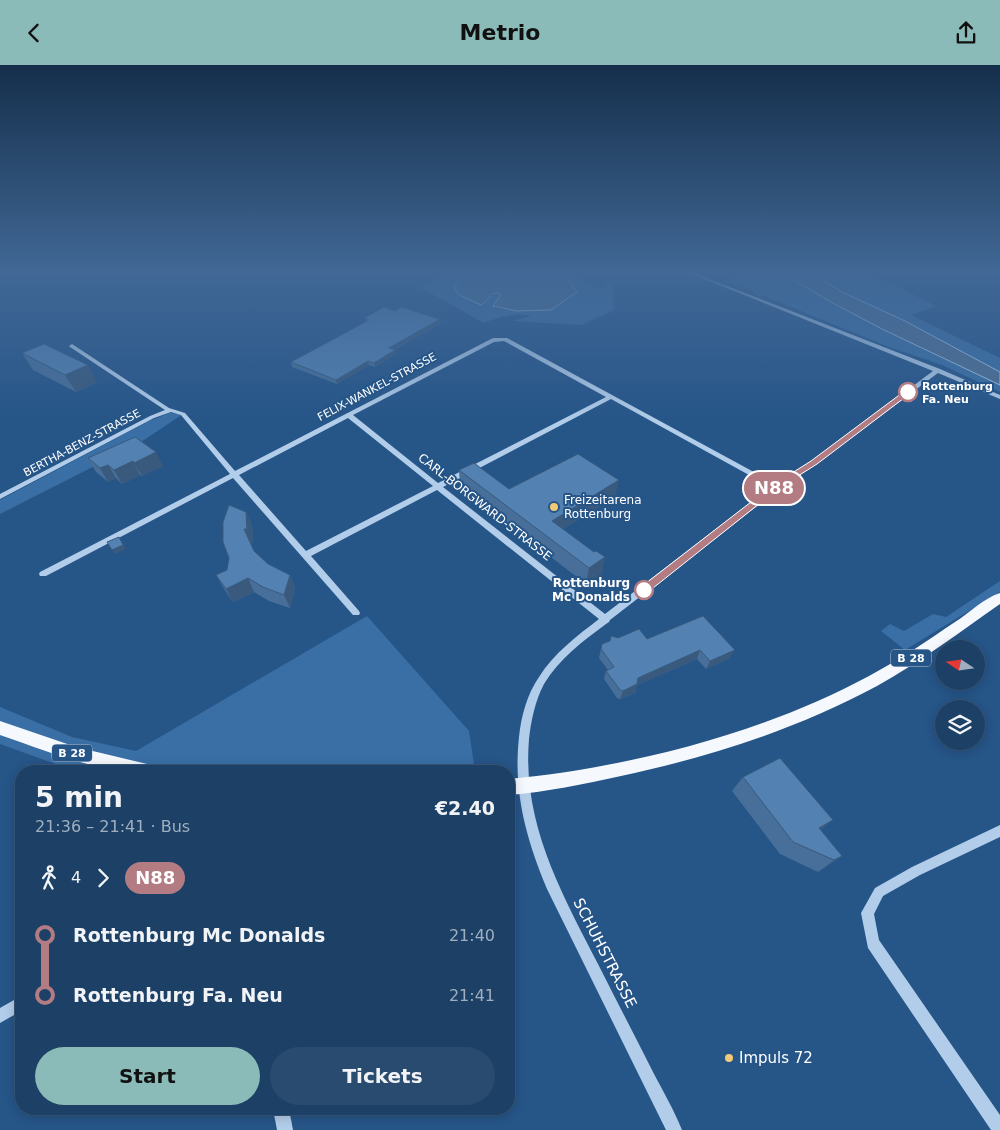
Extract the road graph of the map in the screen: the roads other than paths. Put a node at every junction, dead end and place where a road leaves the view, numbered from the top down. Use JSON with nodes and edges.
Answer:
{"nodes":[{"id":1,"x":818,"y":323,"type":"edge"},
{"id":2,"x":72,"y":346,"type":"dead end"},
{"id":3,"x":938,"y":370,"type":"junction"},
{"id":4,"x":610,"y":397,"type":"junction"},
{"id":5,"x":1000,"y":397,"type":"edge"},
{"id":6,"x":174,"y":411,"type":"junction"},
{"id":7,"x":348,"y":415,"type":"junction"},
{"id":8,"x":234,"y":475,"type":"junction"},
{"id":9,"x":437,"y":486,"type":"junction"},
{"id":10,"x":776,"y":487,"type":"junction"},
{"id":11,"x":0,"y":497,"type":"edge"},
{"id":12,"x":306,"y":555,"type":"junction"},
{"id":13,"x":43,"y":574,"type":"dead end"},
{"id":14,"x":1000,"y":598,"type":"edge"},
{"id":15,"x":356,"y":613,"type":"dead end"},
{"id":16,"x":606,"y":620,"type":"junction"},
{"id":17,"x":0,"y":728,"type":"edge"},
{"id":18,"x":122,"y":765,"type":"edge"},
{"id":19,"x":516,"y":786,"type":"edge"},
{"id":20,"x":1000,"y":831,"type":"edge"},
{"id":21,"x":15,"y":1007,"type":"edge"},
{"id":22,"x":0,"y":1016,"type":"edge"},
{"id":23,"x":282,"y":1115,"type":"edge"},
{"id":24,"x":1000,"y":1129,"type":"edge"},
{"id":25,"x":285,"y":1130,"type":"edge"},
{"id":26,"x":674,"y":1130,"type":"edge"}],
"edges":[{"from":1,"to":3,"type":"street"},
{"from":2,"to":6,"type":"street","name":"BERTHA-BENZ-STRASSE"},
{"from":3,"to":5,"type":"street"},
{"from":3,"to":10,"type":"street"},
{"from":4,"to":7,"type":"street","name":"FELIX-WANKEL-STRASSE"},
{"from":4,"to":9,"type":"street"},
{"from":4,"to":10,"type":"street","name":"FELIX-WANKEL-STRASSE"},
{"from":6,"to":8,"type":"street","name":"BERTHA-BENZ-STRASSE"},
{"from":6,"to":11,"type":"street","name":"BERTHA-BENZ-STRASSE"},
{"from":7,"to":8,"type":"street","name":"FELIX-WANKEL-STRASSE"},
{"from":7,"to":9,"type":"street","name":"CARL-BORGWARD-STRASSE"},
{"from":8,"to":12,"type":"street"},
{"from":8,"to":13,"type":"street","name":"FELIX-WANKEL-STRASSE"},
{"from":9,"to":12,"type":"street"},
{"from":9,"to":16,"type":"street","name":"CARL-BORGWARD-STRASSE"},
{"from":10,"to":16,"type":"street"},
{"from":12,"to":15,"type":"street"},
{"from":14,"to":19,"type":"main road","number":"B 28"},
{"from":16,"to":19,"type":"street"},
{"from":17,"to":18,"type":"main road","number":"B 28"},
{"from":19,"to":26,"type":"street","name":"SCHUHSTRASSE"},
{"from":20,"to":24,"type":"street"},
{"from":21,"to":22,"type":"street"},
{"from":23,"to":25,"type":"street"}]}
